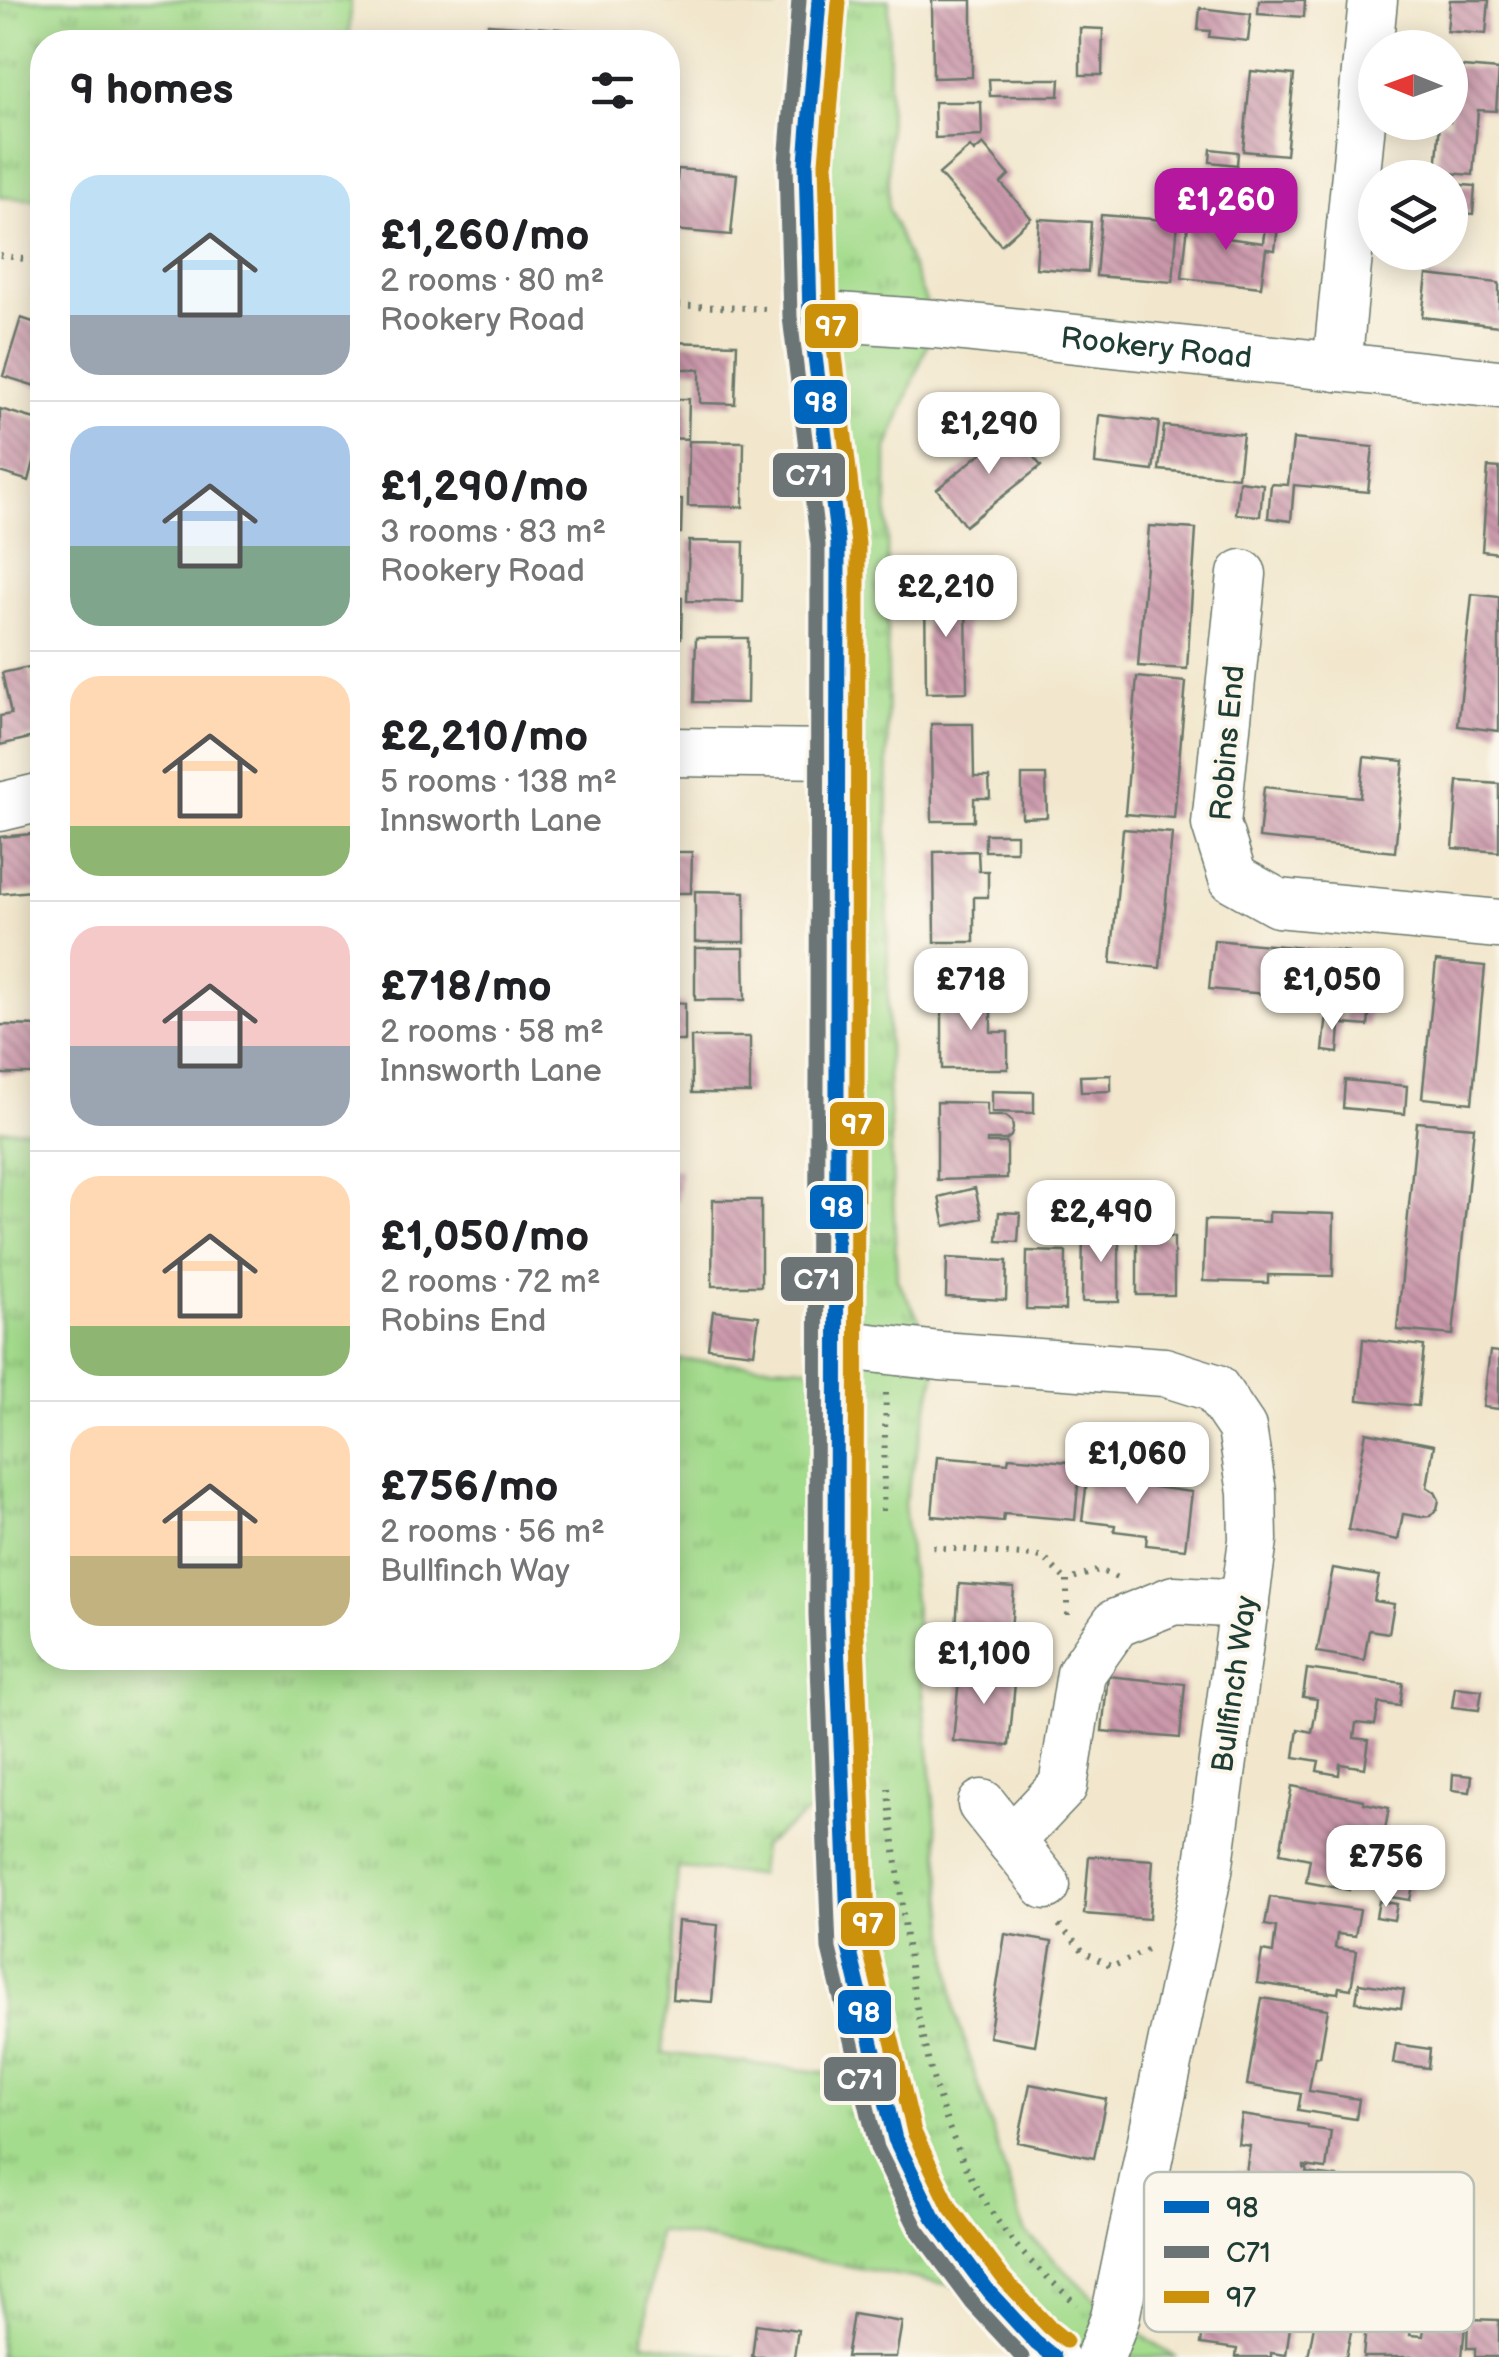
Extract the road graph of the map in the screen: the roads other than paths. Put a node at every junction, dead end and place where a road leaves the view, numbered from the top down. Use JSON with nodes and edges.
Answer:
{"nodes":[{"id":1,"x":819,"y":0,"type":"edge"},
{"id":2,"x":1373,"y":0,"type":"edge"},
{"id":3,"x":810,"y":315,"type":"junction"},
{"id":4,"x":1337,"y":367,"type":"junction"},
{"id":5,"x":1499,"y":384,"type":"edge"},
{"id":6,"x":1242,"y":574,"type":"dead end"},
{"id":7,"x":680,"y":752,"type":"edge"},
{"id":8,"x":839,"y":754,"type":"junction"},
{"id":9,"x":30,"y":800,"type":"edge"},
{"id":10,"x":0,"y":808,"type":"edge"},
{"id":11,"x":1499,"y":924,"type":"edge"},
{"id":12,"x":838,"y":1344,"type":"junction"},
{"id":13,"x":1245,"y":1604,"type":"junction"},
{"id":14,"x":982,"y":1804,"type":"dead end"},
{"id":15,"x":1011,"y":1842,"type":"junction"},
{"id":16,"x":1046,"y":1885,"type":"road end"},
{"id":17,"x":1145,"y":2172,"type":"edge"},
{"id":18,"x":1144,"y":2178,"type":"edge"},
{"id":19,"x":1105,"y":2343,"type":"edge"},
{"id":20,"x":1054,"y":2357,"type":"edge"}],
"edges":[{"from":1,"to":3,"type":"street"},
{"from":2,"to":4,"type":"street"},
{"from":3,"to":4,"type":"street","name":"Rookery Road"},
{"from":3,"to":8,"type":"street"},
{"from":4,"to":5,"type":"street","name":"Rookery Road"},
{"from":6,"to":11,"type":"street","name":"Robins End"},
{"from":7,"to":8,"type":"street"},
{"from":8,"to":12,"type":"street"},
{"from":9,"to":10,"type":"street"},
{"from":12,"to":13,"type":"street","name":"Bullfinch Way"},
{"from":12,"to":20,"type":"street"},
{"from":13,"to":15,"type":"street"},
{"from":13,"to":17,"type":"street","name":"Bullfinch Way"},
{"from":14,"to":15,"type":"street"},
{"from":15,"to":16,"type":"street"},
{"from":18,"to":19,"type":"street","name":"Bullfinch Way"}]}
